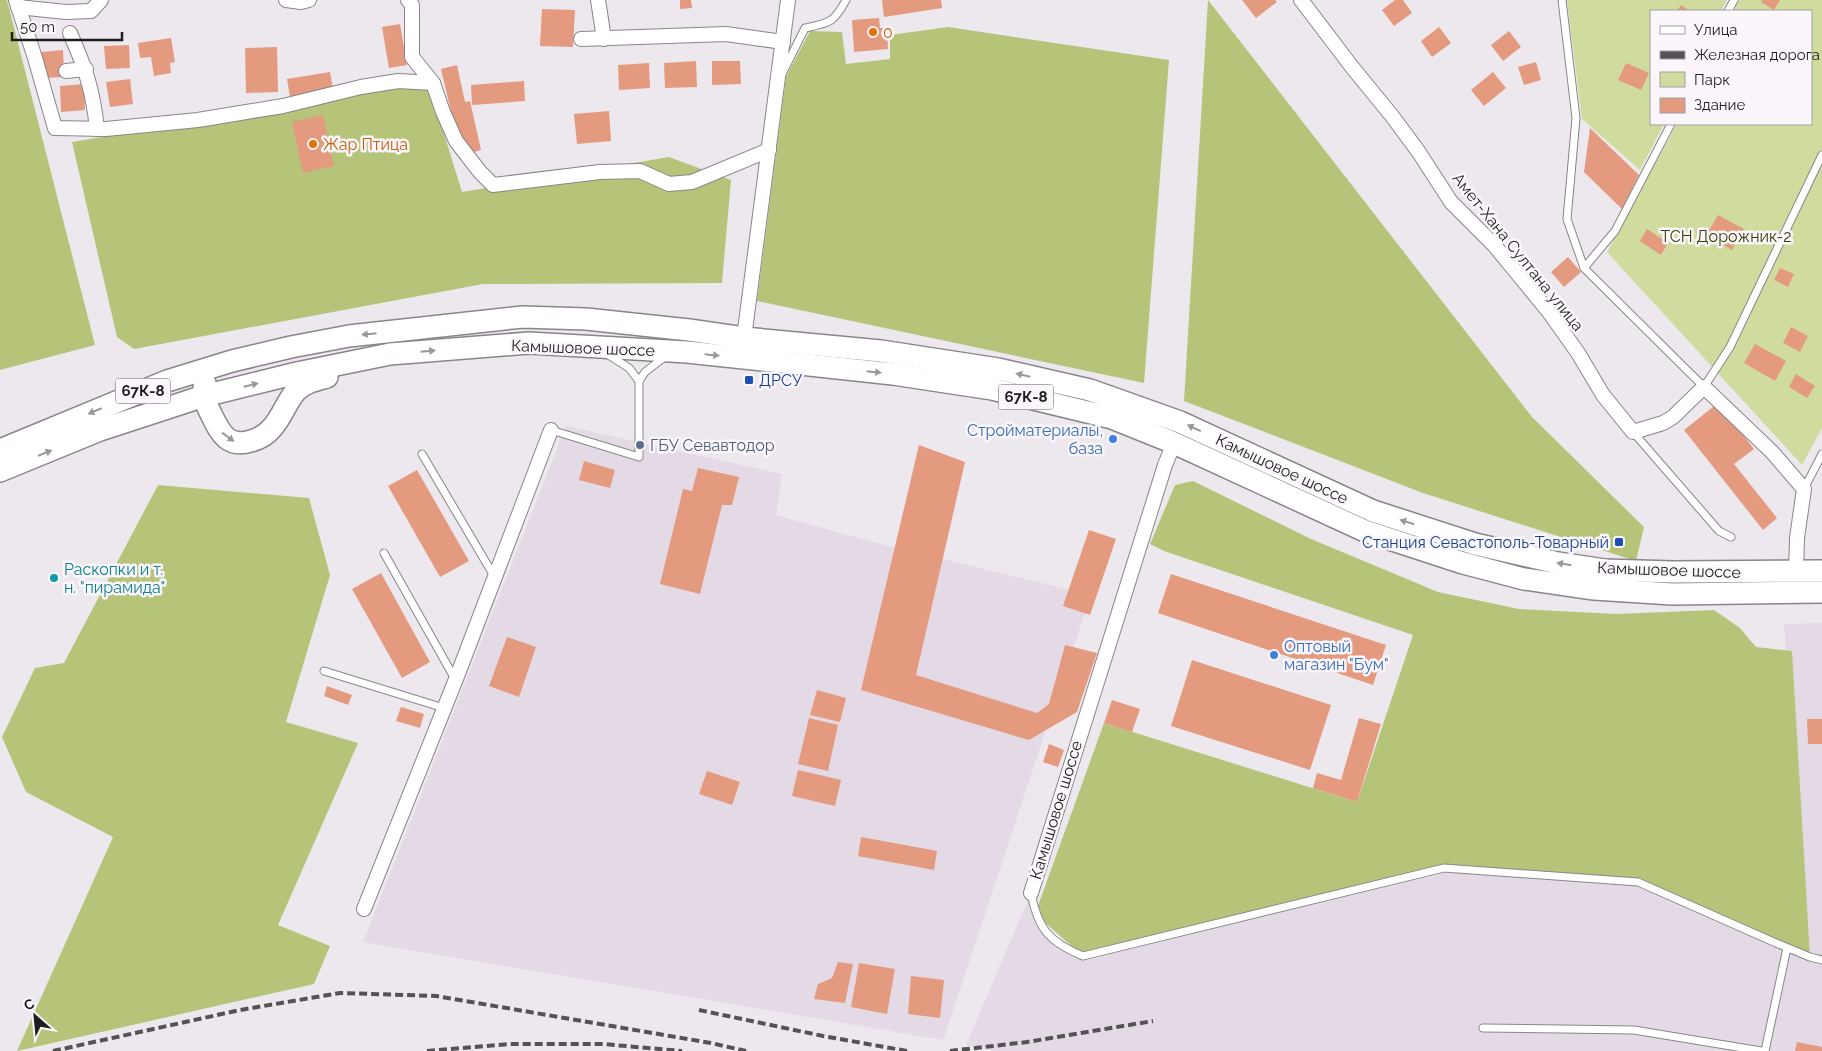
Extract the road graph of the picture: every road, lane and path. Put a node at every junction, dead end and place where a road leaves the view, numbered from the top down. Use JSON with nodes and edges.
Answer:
{"nodes":[{"id":1,"x":101,"y":0,"type":"edge"},
{"id":2,"x":286,"y":0,"type":"edge"},
{"id":3,"x":309,"y":0,"type":"edge"},
{"id":4,"x":408,"y":0,"type":"edge"},
{"id":5,"x":598,"y":0,"type":"edge"},
{"id":6,"x":788,"y":0,"type":"edge"},
{"id":7,"x":846,"y":0,"type":"edge"},
{"id":8,"x":1301,"y":0,"type":"edge"},
{"id":9,"x":1562,"y":0,"type":"edge"},
{"id":10,"x":17,"y":4,"type":"edge"},
{"id":11,"x":70,"y":33,"type":"dead end"},
{"id":12,"x":604,"y":39,"type":"junction"},
{"id":13,"x":581,"y":40,"type":"dead end"},
{"id":14,"x":783,"y":42,"type":"junction"},
{"id":15,"x":86,"y":69,"type":"junction"},
{"id":16,"x":66,"y":71,"type":"dead end"},
{"id":17,"x":779,"y":79,"type":"junction"},
{"id":18,"x":433,"y":83,"type":"junction"},
{"id":19,"x":1671,"y":125,"type":"edge"},
{"id":20,"x":97,"y":129,"type":"junction"},
{"id":21,"x":769,"y":150,"type":"junction"},
{"id":22,"x":1822,"y":155,"type":"edge"},
{"id":23,"x":1584,"y":268,"type":"junction"},
{"id":24,"x":744,"y":338,"type":"junction"},
{"id":25,"x":594,"y":346,"type":"junction"},
{"id":26,"x":291,"y":347,"type":"junction"},
{"id":27,"x":673,"y":351,"type":"junction"},
{"id":28,"x":390,"y":354,"type":"junction"},
{"id":29,"x":639,"y":381,"type":"junction"},
{"id":30,"x":1704,"y":387,"type":"junction"},
{"id":31,"x":204,"y":396,"type":"junction"},
{"id":32,"x":551,"y":430,"type":"joint"},
{"id":33,"x":1633,"y":432,"type":"junction"},
{"id":34,"x":1174,"y":442,"type":"junction"},
{"id":35,"x":0,"y":450,"type":"edge"},
{"id":36,"x":422,"y":454,"type":"dead end"},
{"id":37,"x":1822,"y":454,"type":"edge"},
{"id":38,"x":0,"y":471,"type":"edge"},
{"id":39,"x":1804,"y":489,"type":"junction"},
{"id":40,"x":1731,"y":537,"type":"dead end"},
{"id":41,"x":384,"y":553,"type":"dead end"},
{"id":42,"x":1822,"y":571,"type":"edge"},
{"id":43,"x":1796,"y":572,"type":"junction"},
{"id":44,"x":494,"y":576,"type":"junction"},
{"id":45,"x":1822,"y":592,"type":"edge"},
{"id":46,"x":324,"y":670,"type":"dead end"},
{"id":47,"x":456,"y":679,"type":"junction"},
{"id":48,"x":444,"y":708,"type":"junction"},
{"id":49,"x":1030,"y":893,"type":"joint"},
{"id":50,"x":364,"y":909,"type":"dead end"},
{"id":51,"x":1787,"y":948,"type":"junction"},
{"id":52,"x":1822,"y":960,"type":"edge"},
{"id":53,"x":1483,"y":1028,"type":"dead end"},
{"id":54,"x":1761,"y":1051,"type":"edge"},
{"id":55,"x":1765,"y":1051,"type":"edge"}],
"edges":[{"from":1,"to":10,"type":"street"},
{"from":2,"to":3,"type":"street"},
{"from":4,"to":18,"type":"street"},
{"from":5,"to":12,"type":"street"},
{"from":6,"to":14,"type":"street"},
{"from":7,"to":17,"type":"lane"},
{"from":8,"to":33,"type":"street","name":"Амет-Хана Султана улица"},
{"from":9,"to":23,"type":"lane"},
{"from":10,"to":20,"type":"street"},
{"from":11,"to":15,"type":"street"},
{"from":12,"to":13,"type":"street"},
{"from":12,"to":14,"type":"street"},
{"from":14,"to":17,"type":"street"},
{"from":15,"to":16,"type":"street"},
{"from":15,"to":20,"type":"street"},
{"from":17,"to":21,"type":"street"},
{"from":18,"to":20,"type":"street"},
{"from":18,"to":21,"type":"street"},
{"from":19,"to":23,"type":"lane"},
{"from":21,"to":24,"type":"street"},
{"from":22,"to":30,"type":"lane"},
{"from":23,"to":30,"type":"lane"},
{"from":24,"to":26,"type":"main road","name":"Камышовое шоссе","number":"67К-8","one_way":true},
{"from":43,"to":24,"type":"main road","name":"Камышовое шоссе","number":"67К-8","one_way":true},
{"from":25,"to":27,"type":"main road","name":"Камышовое шоссе","number":"67К-8"},
{"from":28,"to":25,"type":"main road","name":"Камышовое шоссе","number":"67К-8","one_way":true},
{"from":25,"to":29,"type":"lane"},
{"from":26,"to":31,"type":"main road"},
{"from":26,"to":35,"type":"main road","name":"Камышовое шоссе","number":"67К-8","one_way":true},
{"from":27,"to":29,"type":"lane"},
{"from":27,"to":34,"type":"main road","name":"Камышовое шоссе","number":"67К-8","one_way":true},
{"from":31,"to":28,"type":"main road","name":"Камышовое шоссе","number":"67К-8","one_way":true},
{"from":31,"to":28,"type":"main road","one_way":true},
{"from":29,"to":32,"type":"lane"},
{"from":30,"to":33,"type":"street"},
{"from":30,"to":39,"type":"street"},
{"from":38,"to":31,"type":"main road","name":"Камышовое шоссе","number":"67К-8","one_way":true},
{"from":32,"to":44,"type":"street"},
{"from":33,"to":40,"type":"lane"},
{"from":34,"to":45,"type":"main road","name":"Камышовое шоссе","number":"67К-8"},
{"from":34,"to":49,"type":"street","name":"Камышовое шоссе"},
{"from":36,"to":44,"type":"lane"},
{"from":37,"to":39,"type":"lane"},
{"from":39,"to":43,"type":"street"},
{"from":41,"to":47,"type":"lane"},
{"from":42,"to":43,"type":"main road","name":"Камышовое шоссе","number":"67К-8"},
{"from":44,"to":47,"type":"street"},
{"from":46,"to":48,"type":"lane"},
{"from":47,"to":48,"type":"street"},
{"from":48,"to":50,"type":"street"},
{"from":49,"to":51,"type":"lane"},
{"from":51,"to":52,"type":"lane"},
{"from":51,"to":55,"type":"lane"},
{"from":53,"to":54,"type":"lane"}]}
